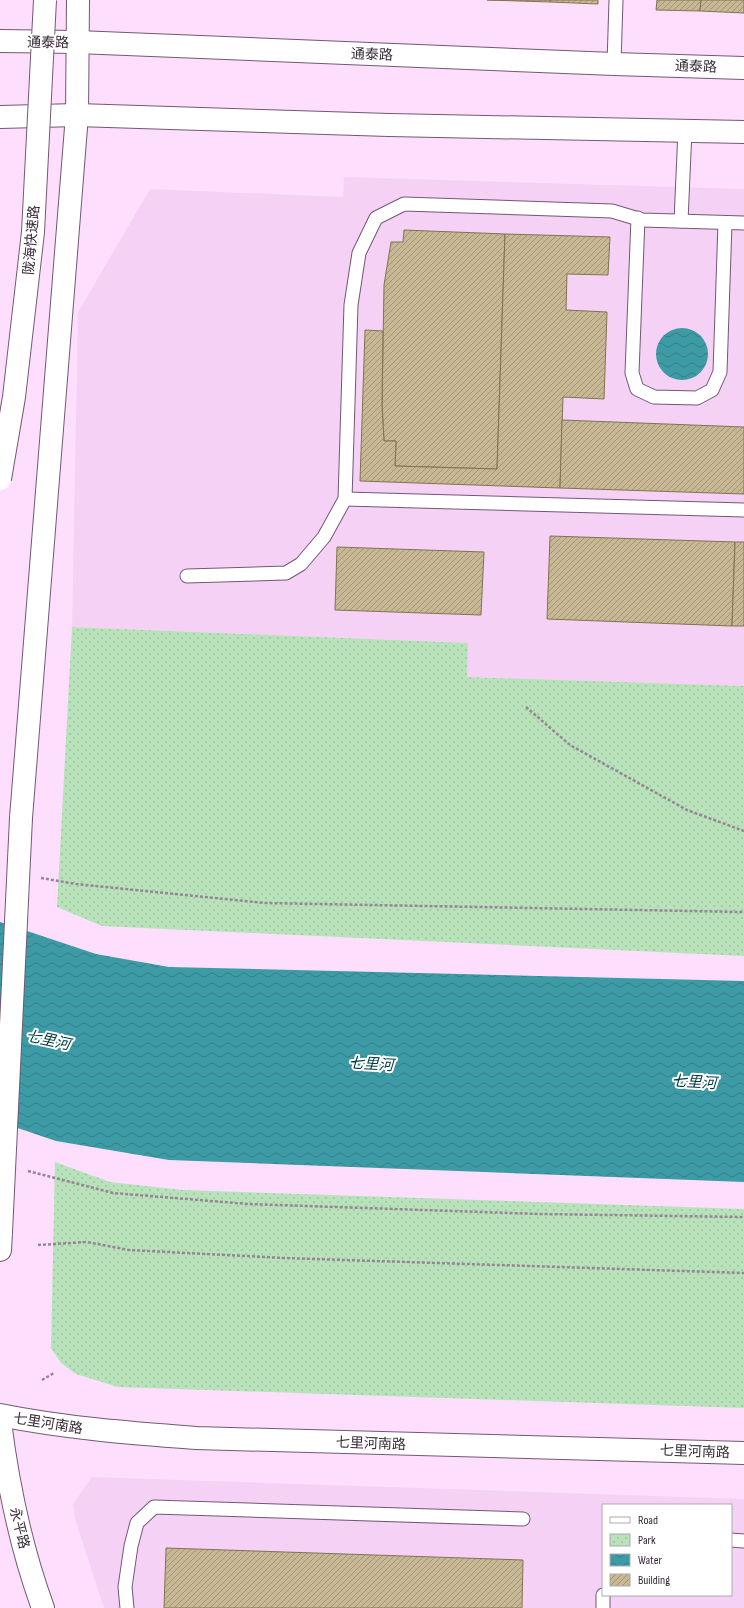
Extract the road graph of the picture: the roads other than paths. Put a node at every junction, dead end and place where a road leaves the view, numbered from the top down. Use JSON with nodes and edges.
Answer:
{"nodes":[{"id":1,"x":45,"y":0,"type":"edge"},
{"id":2,"x":78,"y":0,"type":"edge"},
{"id":3,"x":616,"y":0,"type":"edge"},
{"id":4,"x":0,"y":41,"type":"edge"},
{"id":5,"x":77,"y":42,"type":"junction"},
{"id":6,"x":614,"y":64,"type":"junction"},
{"id":7,"x":744,"y":68,"type":"edge"},
{"id":8,"x":77,"y":115,"type":"junction"},
{"id":9,"x":0,"y":116,"type":"edge"},
{"id":10,"x":685,"y":130,"type":"junction"},
{"id":11,"x":744,"y":132,"type":"edge"},
{"id":12,"x":638,"y":218,"type":"junction"},
{"id":13,"x":681,"y":221,"type":"junction"},
{"id":14,"x":725,"y":223,"type":"junction"},
{"id":15,"x":744,"y":223,"type":"edge"},
{"id":16,"x":0,"y":479,"type":"edge"},
{"id":17,"x":345,"y":499,"type":"junction"},
{"id":18,"x":744,"y":510,"type":"edge"},
{"id":19,"x":187,"y":576,"type":"dead end"},
{"id":20,"x":1,"y":1241,"type":"edge"},
{"id":21,"x":0,"y":1415,"type":"edge"},
{"id":22,"x":0,"y":1422,"type":"edge"},
{"id":23,"x":744,"y":1453,"type":"edge"},
{"id":24,"x":523,"y":1519,"type":"dead end"},
{"id":25,"x":732,"y":1540,"type":"edge"},
{"id":26,"x":744,"y":1541,"type":"edge"},
{"id":27,"x":603,"y":1596,"type":"edge"},
{"id":28,"x":43,"y":1608,"type":"edge"},
{"id":29,"x":127,"y":1608,"type":"edge"},
{"id":30,"x":603,"y":1608,"type":"edge"}],
"edges":[{"from":1,"to":16,"type":"main road","name":"陇海快速路","bridge":true},
{"from":2,"to":5,"type":"main road"},
{"from":3,"to":6,"type":"lane"},
{"from":4,"to":5,"type":"main road","name":"通泰路"},
{"from":5,"to":6,"type":"main road","name":"通泰路"},
{"from":5,"to":8,"type":"main road"},
{"from":6,"to":7,"type":"main road","name":"通泰路"},
{"from":8,"to":9,"type":"main road"},
{"from":8,"to":10,"type":"main road"},
{"from":8,"to":20,"type":"main road","bridge":true},
{"from":10,"to":11,"type":"main road"},
{"from":10,"to":13,"type":"lane"},
{"from":12,"to":13,"type":"lane"},
{"from":12,"to":14,"type":"lane"},
{"from":12,"to":17,"type":"lane"},
{"from":13,"to":14,"type":"lane"},
{"from":14,"to":15,"type":"lane"},
{"from":17,"to":18,"type":"lane"},
{"from":17,"to":19,"type":"lane"},
{"from":21,"to":23,"type":"main road","name":"七里河南路"},
{"from":22,"to":28,"type":"main road","name":"永平路"},
{"from":24,"to":29,"type":"lane"},
{"from":25,"to":26,"type":"lane"},
{"from":27,"to":30,"type":"lane"}]}
